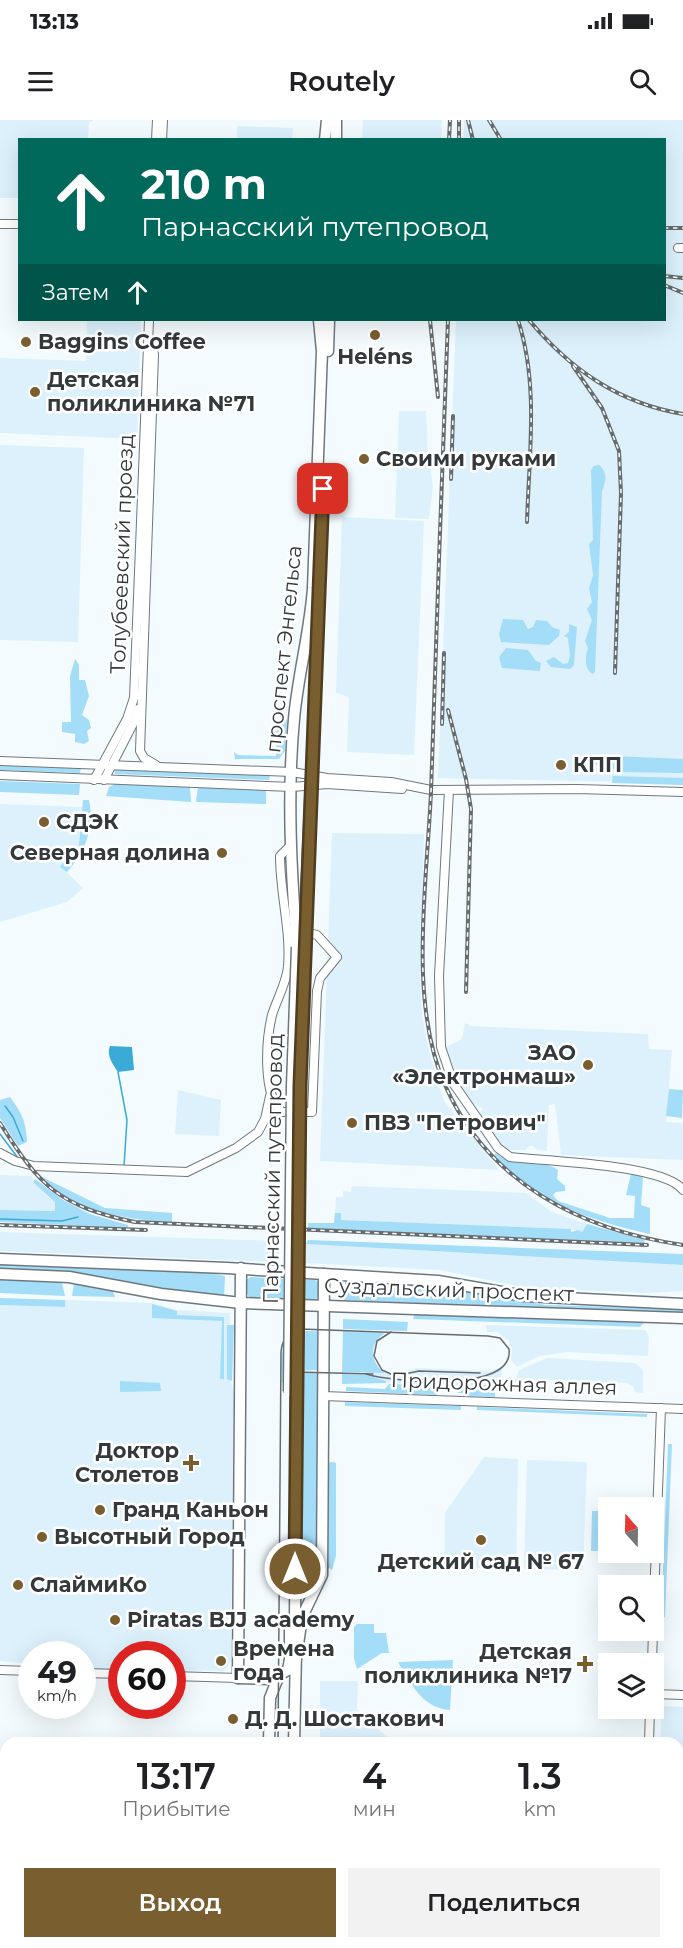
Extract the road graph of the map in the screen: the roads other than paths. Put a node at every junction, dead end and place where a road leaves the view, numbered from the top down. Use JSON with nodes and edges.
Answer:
{"nodes":[{"id":1,"x":157,"y":120,"type":"edge"},
{"id":2,"x":163,"y":120,"type":"edge"},
{"id":3,"x":327,"y":120,"type":"edge"},
{"id":4,"x":336,"y":120,"type":"edge"},
{"id":5,"x":156,"y":138,"type":"edge"},
{"id":6,"x":162,"y":138,"type":"edge"},
{"id":7,"x":325,"y":138,"type":"edge"},
{"id":8,"x":336,"y":138,"type":"edge"},
{"id":9,"x":0,"y":224,"type":"edge"},
{"id":10,"x":18,"y":224,"type":"edge"},
{"id":11,"x":149,"y":321,"type":"edge"},
{"id":12,"x":155,"y":321,"type":"edge"},
{"id":13,"x":319,"y":321,"type":"edge"},
{"id":14,"x":329,"y":321,"type":"edge"},
{"id":15,"x":141,"y":690,"type":"junction"},
{"id":16,"x":0,"y":761,"type":"edge"},
{"id":17,"x":105,"y":765,"type":"junction"},
{"id":18,"x":159,"y":767,"type":"junction"},
{"id":19,"x":292,"y":772,"type":"junction"},
{"id":20,"x":0,"y":775,"type":"edge"},
{"id":21,"x":93,"y":780,"type":"junction"},
{"id":22,"x":104,"y":780,"type":"junction"},
{"id":23,"x":310,"y":780,"type":"junction"},
{"id":24,"x":292,"y":788,"type":"junction"},
{"id":25,"x":449,"y":790,"type":"junction"},
{"id":26,"x":683,"y":792,"type":"edge"},
{"id":27,"x":290,"y":846,"type":"junction"},
{"id":28,"x":305,"y":932,"type":"junction"},
{"id":29,"x":301,"y":947,"type":"junction"},
{"id":30,"x":270,"y":1095,"type":"junction"},
{"id":31,"x":0,"y":1153,"type":"edge"},
{"id":32,"x":683,"y":1190,"type":"edge"},
{"id":33,"x":0,"y":1259,"type":"edge"},
{"id":34,"x":242,"y":1268,"type":"junction"},
{"id":35,"x":0,"y":1274,"type":"edge"},
{"id":36,"x":324,"y":1274,"type":"junction"},
{"id":37,"x":241,"y":1303,"type":"junction"},
{"id":38,"x":683,"y":1304,"type":"edge"},
{"id":39,"x":324,"y":1306,"type":"junction"},
{"id":40,"x":683,"y":1318,"type":"edge"},
{"id":41,"x":292,"y":1392,"type":"junction"},
{"id":42,"x":323,"y":1396,"type":"junction"},
{"id":43,"x":661,"y":1408,"type":"junction"},
{"id":44,"x":683,"y":1409,"type":"edge"},
{"id":45,"x":322,"y":1566,"type":"junction"},
{"id":46,"x":295,"y":1569,"type":"junction"},
{"id":47,"x":655,"y":1575,"type":"edge"},
{"id":48,"x":297,"y":1658,"type":"junction"},
{"id":49,"x":0,"y":1670,"type":"edge"},
{"id":50,"x":18,"y":1671,"type":"edge"},
{"id":51,"x":279,"y":1675,"type":"junction"},
{"id":52,"x":186,"y":1676,"type":"edge"},
{"id":53,"x":238,"y":1678,"type":"junction"},
{"id":54,"x":664,"y":1694,"type":"edge"},
{"id":55,"x":683,"y":1695,"type":"edge"},
{"id":56,"x":270,"y":1698,"type":"junction"},
{"id":57,"x":650,"y":1719,"type":"edge"},
{"id":58,"x":269,"y":1737,"type":"edge"},
{"id":59,"x":294,"y":1737,"type":"edge"},
{"id":60,"x":649,"y":1737,"type":"edge"}],
"edges":[{"from":1,"to":5,"type":"street"},
{"from":2,"to":6,"type":"street"},
{"from":3,"to":7,"type":"main road"},
{"from":4,"to":8,"type":"main road"},
{"from":9,"to":10,"type":"street"},
{"from":11,"to":17,"type":"street","name":"Толубеевский проезд"},
{"from":12,"to":15,"type":"street","name":"Толубеевский проезд"},
{"from":13,"to":19,"type":"main road","name":"проспект Энгельса"},
{"from":14,"to":23,"type":"main road","name":"проспект Энгельса"},
{"from":15,"to":17,"type":"street","name":"Толубеевский проезд"},
{"from":15,"to":18,"type":"street","name":"Толубеевский проезд"},
{"from":16,"to":17,"type":"street"},
{"from":17,"to":18,"type":"street"},
{"from":17,"to":21,"type":"street","name":"Толубеевский проезд"},
{"from":17,"to":22,"type":"street","name":"Толубеевский проезд"},
{"from":18,"to":19,"type":"street"},
{"from":19,"to":23,"type":"street"},
{"from":19,"to":24,"type":"main road","name":"проспект Энгельса"},
{"from":20,"to":21,"type":"street"},
{"from":21,"to":22,"type":"street"},
{"from":22,"to":24,"type":"street"},
{"from":23,"to":24,"type":"street"},
{"from":23,"to":25,"type":"street"},
{"from":23,"to":28,"type":"main road","name":"проспект Энгельса"},
{"from":24,"to":27,"type":"main road","name":"проспект Энгельса"},
{"from":25,"to":26,"type":"street"},
{"from":25,"to":32,"type":"street"},
{"from":27,"to":29,"type":"main road","name":"проспект Энгельса"},
{"from":27,"to":30,"type":"street"},
{"from":28,"to":29,"type":"main road","name":"проспект Энгельса"},
{"from":28,"to":30,"type":"street"},
{"from":29,"to":41,"type":"main road","name":"Парнасский путепровод","bridge":true},
{"from":30,"to":31,"type":"street"},
{"from":33,"to":34,"type":"main road","name":"Суздальский проспект"},
{"from":34,"to":36,"type":"main road","name":"Суздальский проспект"},
{"from":34,"to":37,"type":"main road"},
{"from":35,"to":37,"type":"main road","name":"Суздальский проспект"},
{"from":36,"to":38,"type":"main road","name":"Суздальский проспект"},
{"from":36,"to":39,"type":"main road"},
{"from":37,"to":39,"type":"main road","name":"Суздальский проспект"},
{"from":37,"to":53,"type":"main road"},
{"from":39,"to":40,"type":"main road","name":"Суздальский проспект"},
{"from":39,"to":42,"type":"main road"},
{"from":41,"to":46,"type":"main road"},
{"from":41,"to":51,"type":"main road"},
{"from":42,"to":43,"type":"street","name":"Придорожная аллея"},
{"from":42,"to":45,"type":"main road"},
{"from":43,"to":44,"type":"street","name":"Придорожная аллея"},
{"from":43,"to":47,"type":"street"},
{"from":45,"to":46,"type":"main road"},
{"from":45,"to":48,"type":"main road"},
{"from":46,"to":48,"type":"main road"},
{"from":48,"to":59,"type":"main road"},
{"from":49,"to":50,"type":"street"},
{"from":51,"to":53,"type":"main road"},
{"from":51,"to":56,"type":"main road"},
{"from":52,"to":53,"type":"street"},
{"from":53,"to":56,"type":"main road"},
{"from":54,"to":55,"type":"street"},
{"from":56,"to":58,"type":"main road"},
{"from":57,"to":60,"type":"street"}]}
